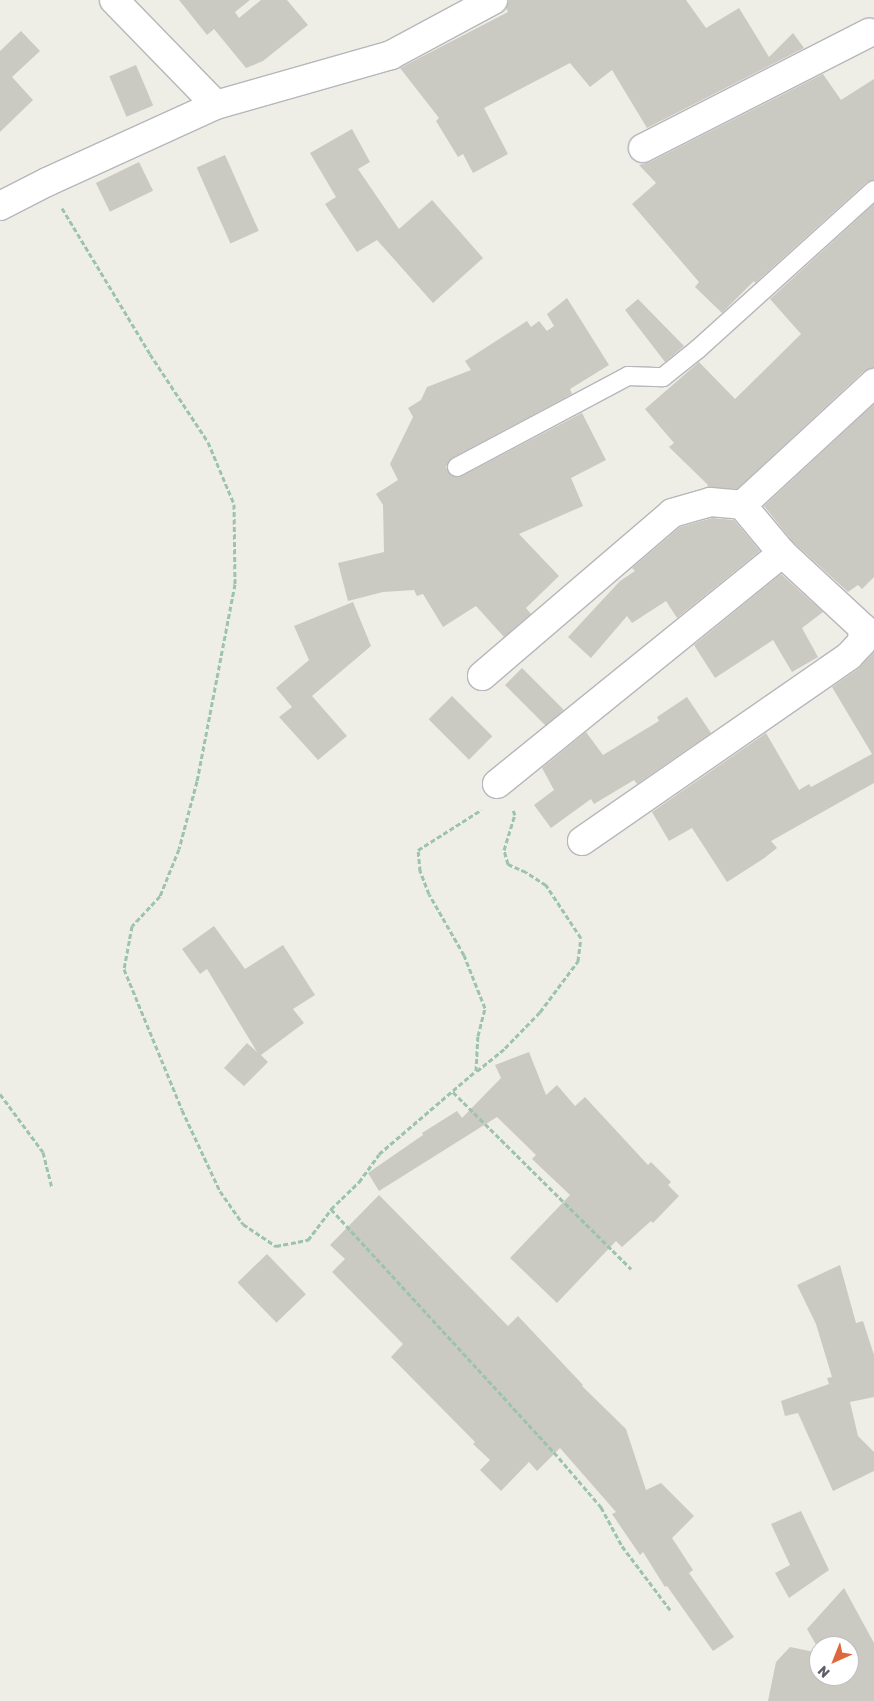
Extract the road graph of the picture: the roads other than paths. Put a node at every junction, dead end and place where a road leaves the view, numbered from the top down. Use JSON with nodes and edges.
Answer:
{"nodes":[{"id":1,"x":114,"y":0,"type":"edge"},
{"id":2,"x":492,"y":0,"type":"edge"},
{"id":3,"x":872,"y":35,"type":"edge"},
{"id":4,"x":216,"y":105,"type":"junction"},
{"id":5,"x":643,"y":148,"type":"dead end"},
{"id":6,"x":874,"y":190,"type":"edge"},
{"id":7,"x":0,"y":206,"type":"edge"},
{"id":8,"x":874,"y":383,"type":"edge"},
{"id":9,"x":457,"y":467,"type":"dead end"},
{"id":10,"x":742,"y":505,"type":"junction"},
{"id":11,"x":782,"y":552,"type":"junction"},
{"id":12,"x":482,"y":676,"type":"dead end"},
{"id":13,"x":497,"y":784,"type":"dead end"},
{"id":14,"x":582,"y":841,"type":"dead end"}],
"edges":[{"from":1,"to":4,"type":"street"},
{"from":2,"to":4,"type":"street"},
{"from":3,"to":5,"type":"street"},
{"from":4,"to":7,"type":"street"},
{"from":6,"to":9,"type":"lane"},
{"from":8,"to":10,"type":"street"},
{"from":10,"to":11,"type":"street"},
{"from":10,"to":12,"type":"street"},
{"from":11,"to":13,"type":"street"},
{"from":11,"to":14,"type":"street"}]}
